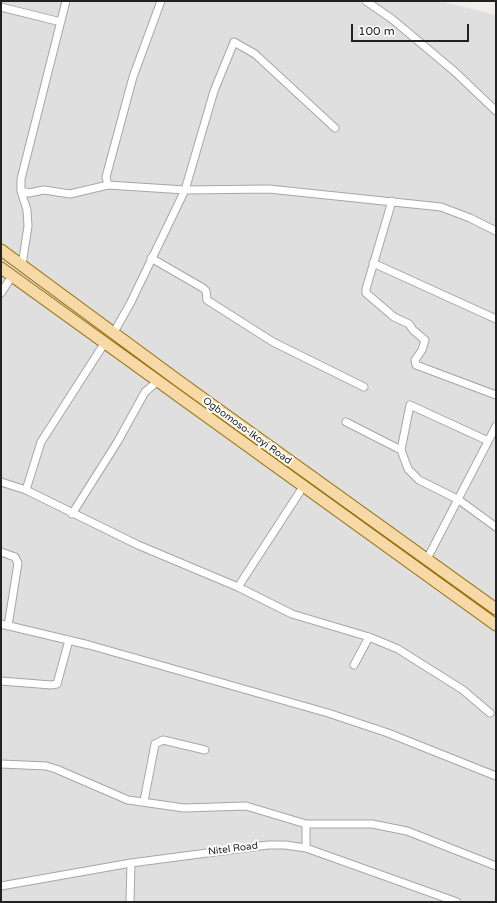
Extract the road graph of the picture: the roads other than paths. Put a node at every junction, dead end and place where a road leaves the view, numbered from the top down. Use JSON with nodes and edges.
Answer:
{"nodes":[{"id":1,"x":66,"y":1,"type":"edge"},
{"id":2,"x":161,"y":1,"type":"edge"},
{"id":3,"x":366,"y":1,"type":"edge"},
{"id":4,"x":1,"y":7,"type":"edge"},
{"id":5,"x":61,"y":22,"type":"junction"},
{"id":6,"x":496,"y":111,"type":"edge"},
{"id":7,"x":335,"y":128,"type":"dead end"},
{"id":8,"x":108,"y":185,"type":"junction"},
{"id":9,"x":185,"y":190,"type":"junction"},
{"id":10,"x":21,"y":191,"type":"junction"},
{"id":11,"x":392,"y":202,"type":"junction"},
{"id":12,"x":496,"y":231,"type":"edge"},
{"id":13,"x":1,"y":250,"type":"edge"},
{"id":14,"x":151,"y":258,"type":"junction"},
{"id":15,"x":373,"y":263,"type":"junction"},
{"id":16,"x":22,"y":265,"type":"junction"},
{"id":17,"x":1,"y":268,"type":"edge"},
{"id":18,"x":12,"y":276,"type":"junction"},
{"id":19,"x":1,"y":293,"type":"edge"},
{"id":20,"x":496,"y":319,"type":"edge"},
{"id":21,"x":114,"y":332,"type":"junction"},
{"id":22,"x":108,"y":344,"type":"junction"},
{"id":23,"x":158,"y":380,"type":"junction"},
{"id":24,"x":364,"y":387,"type":"dead end"},
{"id":25,"x":496,"y":395,"type":"edge"},
{"id":26,"x":346,"y":422,"type":"dead end"},
{"id":27,"x":496,"y":426,"type":"edge"},
{"id":28,"x":487,"y":442,"type":"junction"},
{"id":29,"x":401,"y":450,"type":"junction"},
{"id":30,"x":1,"y":482,"type":"edge"},
{"id":31,"x":303,"y":487,"type":"junction"},
{"id":32,"x":26,"y":490,"type":"junction"},
{"id":33,"x":459,"y":500,"type":"junction"},
{"id":34,"x":72,"y":514,"type":"junction"},
{"id":35,"x":496,"y":527,"type":"edge"},
{"id":36,"x":1,"y":552,"type":"edge"},
{"id":37,"x":427,"y":559,"type":"junction"},
{"id":38,"x":238,"y":587,"type":"junction"},
{"id":39,"x":496,"y":608,"type":"edge"},
{"id":40,"x":4,"y":625,"type":"edge"},
{"id":41,"x":496,"y":625,"type":"edge"},
{"id":42,"x":369,"y":638,"type":"junction"},
{"id":43,"x":69,"y":640,"type":"junction"},
{"id":44,"x":354,"y":666,"type":"dead end"},
{"id":45,"x":1,"y":681,"type":"edge"},
{"id":46,"x":490,"y":713,"type":"dead end"},
{"id":47,"x":205,"y":750,"type":"dead end"},
{"id":48,"x":1,"y":764,"type":"edge"},
{"id":49,"x":496,"y":776,"type":"edge"},
{"id":50,"x":144,"y":801,"type":"junction"},
{"id":51,"x":306,"y":824,"type":"junction"},
{"id":52,"x":306,"y":848,"type":"junction"},
{"id":53,"x":131,"y":863,"type":"junction"},
{"id":54,"x":496,"y":866,"type":"edge"},
{"id":55,"x":1,"y":886,"type":"edge"},
{"id":56,"x":130,"y":902,"type":"edge"},
{"id":57,"x":457,"y":902,"type":"edge"}],
"edges":[{"from":1,"to":5,"type":"street"},
{"from":2,"to":8,"type":"street"},
{"from":3,"to":6,"type":"street"},
{"from":4,"to":5,"type":"street"},
{"from":5,"to":10,"type":"street"},
{"from":7,"to":9,"type":"street"},
{"from":8,"to":9,"type":"street"},
{"from":8,"to":10,"type":"street"},
{"from":9,"to":11,"type":"street"},
{"from":9,"to":14,"type":"street"},
{"from":10,"to":16,"type":"street"},
{"from":11,"to":12,"type":"street"},
{"from":11,"to":15,"type":"street"},
{"from":13,"to":16,"type":"main road","name":"Ogbomoso-Ikoyi Road"},
{"from":14,"to":21,"type":"street"},
{"from":14,"to":24,"type":"street"},
{"from":15,"to":20,"type":"street"},
{"from":15,"to":25,"type":"street"},
{"from":16,"to":21,"type":"main road","name":"Ogbomoso-Ikoyi Road"},
{"from":17,"to":18,"type":"main road","name":"Ogbomoso-Ikoyi Road"},
{"from":18,"to":19,"type":"street"},
{"from":18,"to":22,"type":"main road","name":"Ogbomoso-Ikoyi Road"},
{"from":21,"to":37,"type":"main road","name":"Ogbomoso-Ikoyi Road"},
{"from":22,"to":23,"type":"main road","name":"Ogbomoso-Ikoyi Road"},
{"from":22,"to":32,"type":"street"},
{"from":23,"to":31,"type":"main road","name":"Ogbomoso-Ikoyi Road"},
{"from":23,"to":34,"type":"street"},
{"from":26,"to":29,"type":"street"},
{"from":27,"to":28,"type":"street"},
{"from":28,"to":29,"type":"street"},
{"from":28,"to":33,"type":"street"},
{"from":29,"to":33,"type":"street"},
{"from":30,"to":32,"type":"street"},
{"from":31,"to":38,"type":"street"},
{"from":31,"to":41,"type":"main road","name":"Ogbomoso-Ikoyi Road"},
{"from":32,"to":34,"type":"street"},
{"from":33,"to":35,"type":"street"},
{"from":33,"to":37,"type":"street"},
{"from":34,"to":38,"type":"street"},
{"from":36,"to":40,"type":"street"},
{"from":37,"to":39,"type":"main road","name":"Ogbomoso-Ikoyi Road"},
{"from":38,"to":42,"type":"street"},
{"from":40,"to":43,"type":"street"},
{"from":42,"to":44,"type":"street"},
{"from":42,"to":46,"type":"street"},
{"from":43,"to":45,"type":"street"},
{"from":43,"to":49,"type":"street"},
{"from":47,"to":50,"type":"street"},
{"from":48,"to":50,"type":"street"},
{"from":50,"to":51,"type":"street"},
{"from":51,"to":52,"type":"street"},
{"from":51,"to":54,"type":"street"},
{"from":52,"to":53,"type":"street","name":"Nitel Road"},
{"from":52,"to":57,"type":"street","name":"Nitel Road"},
{"from":53,"to":55,"type":"street","name":"Nitel Road"},
{"from":53,"to":56,"type":"street"}]}
